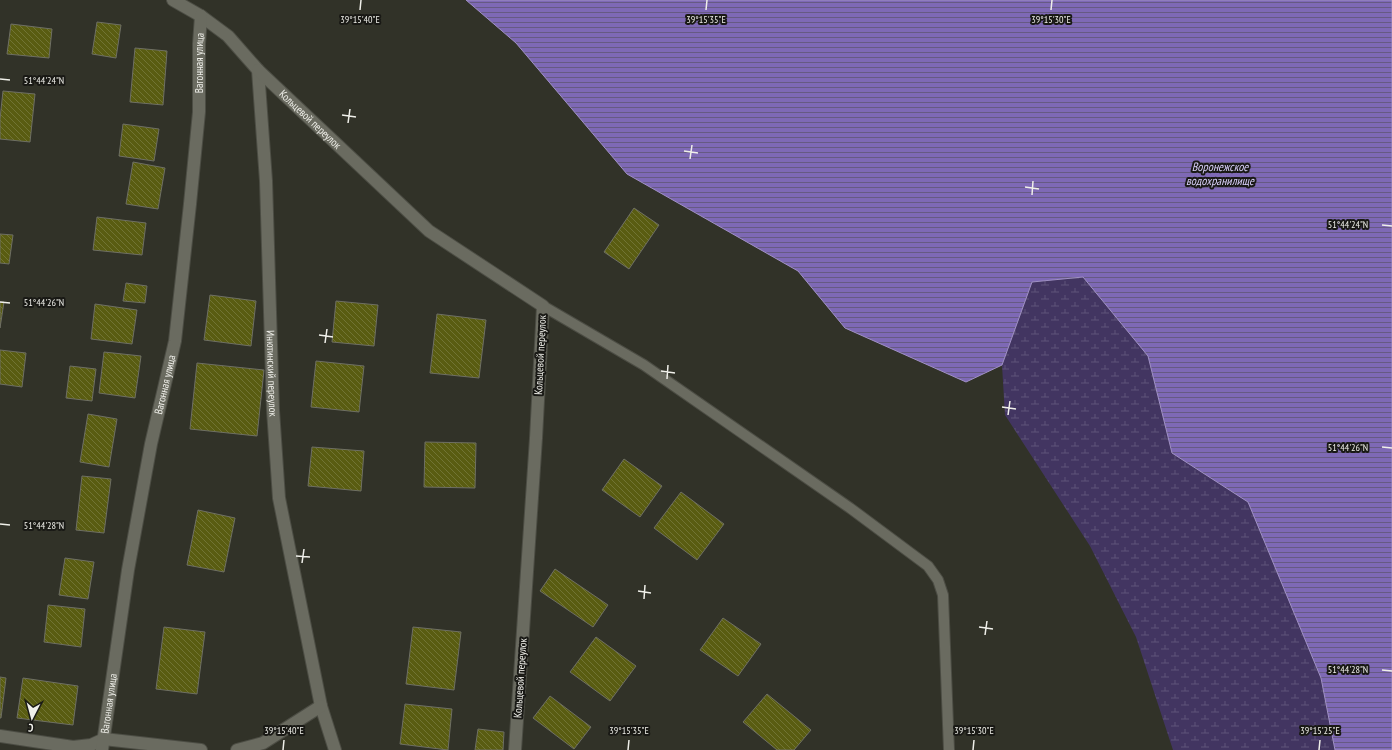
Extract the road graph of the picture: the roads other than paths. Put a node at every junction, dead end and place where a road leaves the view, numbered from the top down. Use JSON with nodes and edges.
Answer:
{"nodes":[{"id":1,"x":173,"y":0,"type":"edge"},
{"id":2,"x":201,"y":16,"type":"junction"},
{"id":3,"x":258,"y":70,"type":"junction"},
{"id":4,"x":543,"y":306,"type":"junction"},
{"id":5,"x":321,"y":706,"type":"junction"},
{"id":6,"x":0,"y":736,"type":"edge"},
{"id":7,"x":103,"y":745,"type":"edge"},
{"id":8,"x":201,"y":750,"type":"edge"},
{"id":9,"x":237,"y":750,"type":"edge"},
{"id":10,"x":334,"y":750,"type":"edge"},
{"id":11,"x":515,"y":750,"type":"edge"},
{"id":12,"x":949,"y":750,"type":"edge"}],
"edges":[{"from":1,"to":2,"type":"street"},
{"from":2,"to":3,"type":"street"},
{"from":2,"to":7,"type":"street","name":"Вагонная улица"},
{"from":3,"to":4,"type":"street","name":"Кольцевой переулок"},
{"from":3,"to":5,"type":"street","name":"Инютинский переулок"},
{"from":4,"to":11,"type":"street","name":"Кольцевой переулок"},
{"from":4,"to":12,"type":"lane"},
{"from":5,"to":9,"type":"street"},
{"from":5,"to":10,"type":"street","name":"Инютинский переулок"},
{"from":6,"to":7,"type":"street"},
{"from":7,"to":8,"type":"street"}]}
